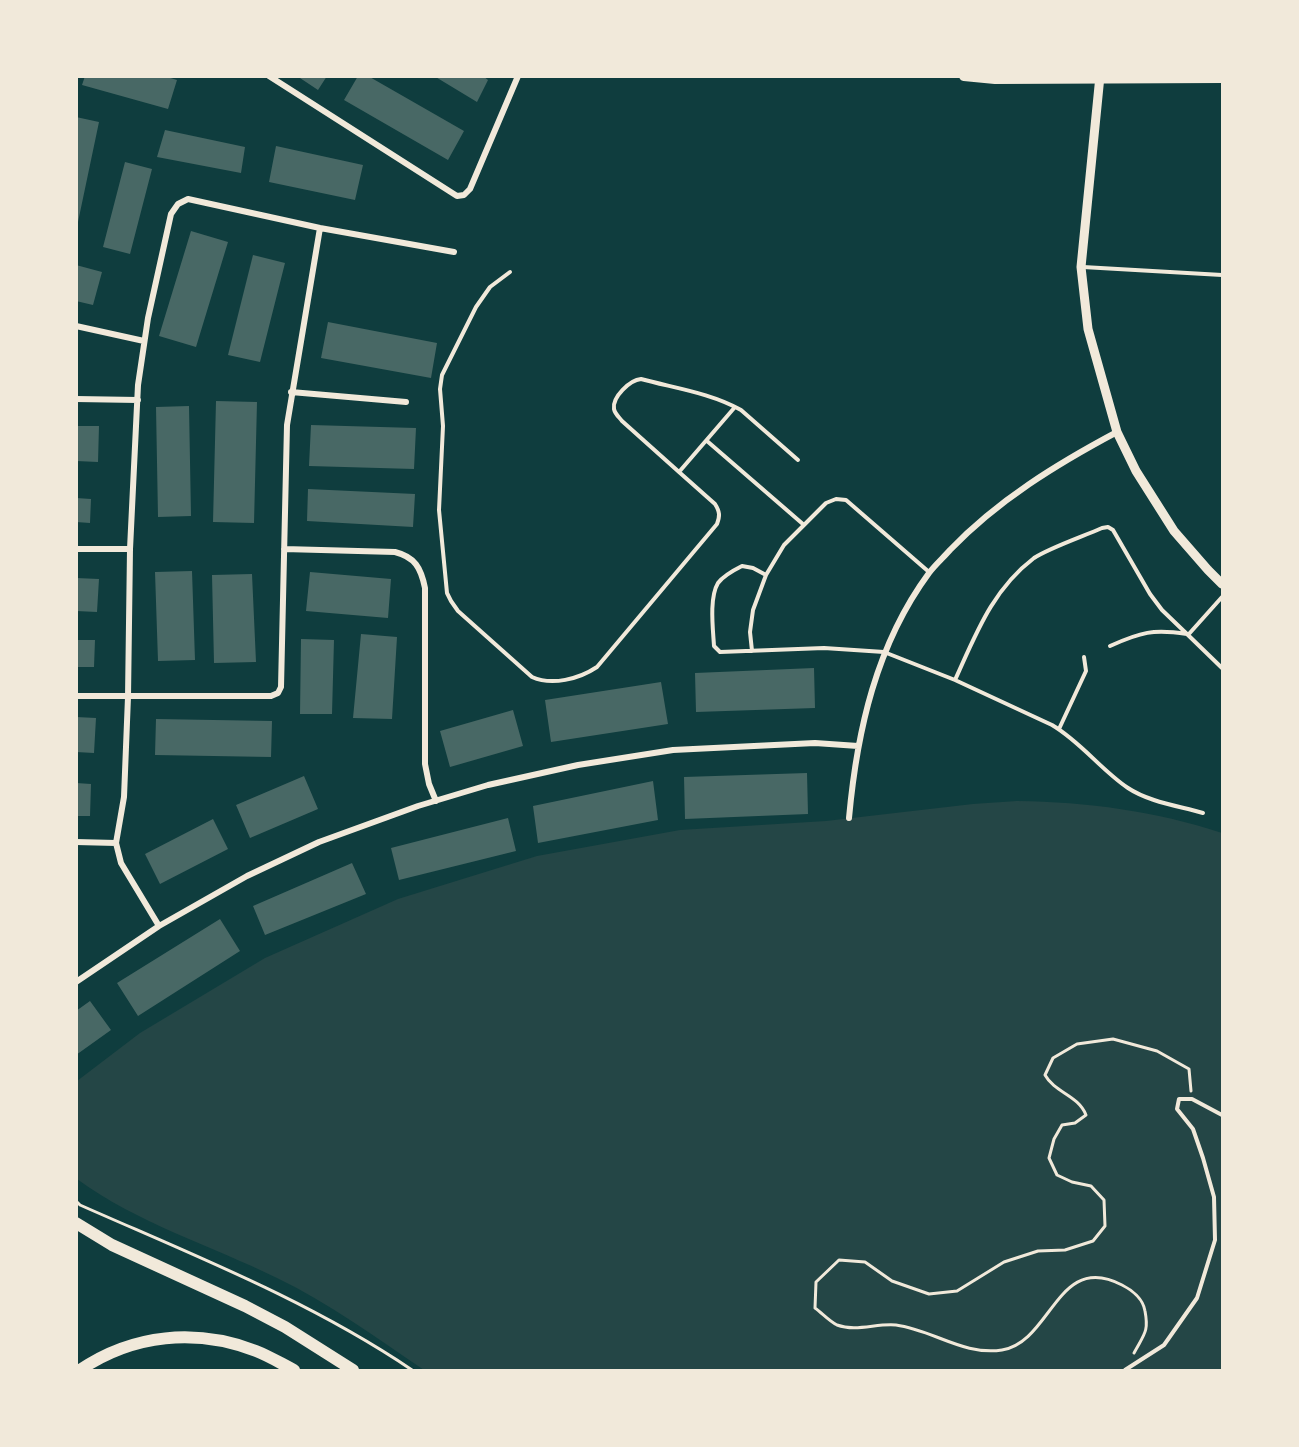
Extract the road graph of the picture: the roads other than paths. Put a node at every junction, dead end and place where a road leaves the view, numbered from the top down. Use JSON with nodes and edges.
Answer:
{"nodes":[{"id":1,"x":269,"y":76,"type":"edge"},
{"id":2,"x":518,"y":76,"type":"edge"},
{"id":3,"x":964,"y":76,"type":"edge"},
{"id":4,"x":1100,"y":77,"type":"edge"},
{"id":5,"x":1222,"y":78,"type":"edge"},
{"id":6,"x":320,"y":228,"type":"junction"},
{"id":7,"x":454,"y":252,"type":"dead end"},
{"id":8,"x":1081,"y":267,"type":"junction"},
{"id":9,"x":510,"y":272,"type":"dead end"},
{"id":10,"x":1222,"y":275,"type":"edge"},
{"id":11,"x":76,"y":326,"type":"edge"},
{"id":12,"x":144,"y":341,"type":"junction"},
{"id":13,"x":291,"y":392,"type":"junction"},
{"id":14,"x":76,"y":399,"type":"edge"},
{"id":15,"x":138,"y":400,"type":"junction"},
{"id":16,"x":406,"y":402,"type":"dead end"},
{"id":17,"x":735,"y":407,"type":"junction"},
{"id":18,"x":1117,"y":432,"type":"junction"},
{"id":19,"x":707,"y":441,"type":"junction"},
{"id":20,"x":798,"y":460,"type":"dead end"},
{"id":21,"x":679,"y":472,"type":"junction"},
{"id":22,"x":804,"y":525,"type":"junction"},
{"id":23,"x":76,"y":549,"type":"edge"},
{"id":24,"x":130,"y":549,"type":"junction"},
{"id":25,"x":284,"y":549,"type":"junction"},
{"id":26,"x":929,"y":572,"type":"junction"},
{"id":27,"x":766,"y":575,"type":"junction"},
{"id":28,"x":1222,"y":584,"type":"edge"},
{"id":29,"x":1222,"y":597,"type":"edge"},
{"id":30,"x":1188,"y":635,"type":"junction"},
{"id":31,"x":1110,"y":646,"type":"dead end"},
{"id":32,"x":752,"y":651,"type":"junction"},
{"id":33,"x":884,"y":652,"type":"junction"},
{"id":34,"x":1083,"y":657,"type":"dead end"},
{"id":35,"x":1222,"y":668,"type":"edge"},
{"id":36,"x":955,"y":680,"type":"junction"},
{"id":37,"x":76,"y":696,"type":"edge"},
{"id":38,"x":128,"y":697,"type":"junction"},
{"id":39,"x":1059,"y":729,"type":"junction"},
{"id":40,"x":858,"y":746,"type":"junction"},
{"id":41,"x":436,"y":801,"type":"junction"},
{"id":42,"x":1203,"y":813,"type":"dead end"},
{"id":43,"x":849,"y":818,"type":"dead end"},
{"id":44,"x":76,"y":842,"type":"edge"},
{"id":45,"x":116,"y":843,"type":"junction"},
{"id":46,"x":159,"y":926,"type":"junction"},
{"id":47,"x":76,"y":982,"type":"edge"},
{"id":48,"x":1222,"y":1114,"type":"edge"},
{"id":49,"x":76,"y":1223,"type":"edge"},
{"id":50,"x":80,"y":1371,"type":"edge"},
{"id":51,"x":294,"y":1371,"type":"edge"},
{"id":52,"x":353,"y":1371,"type":"edge"},
{"id":53,"x":1125,"y":1371,"type":"edge"}],
"edges":[{"from":1,"to":2,"type":"street"},
{"from":3,"to":4,"type":"main road"},
{"from":4,"to":5,"type":"main road"},
{"from":4,"to":8,"type":"street"},
{"from":6,"to":7,"type":"street"},
{"from":6,"to":12,"type":"street"},
{"from":6,"to":13,"type":"street"},
{"from":8,"to":10,"type":"lane"},
{"from":8,"to":18,"type":"street"},
{"from":9,"to":21,"type":"lane"},
{"from":11,"to":12,"type":"street"},
{"from":12,"to":15,"type":"street"},
{"from":13,"to":16,"type":"street"},
{"from":13,"to":25,"type":"street"},
{"from":14,"to":15,"type":"street"},
{"from":15,"to":24,"type":"street"},
{"from":17,"to":19,"type":"lane"},
{"from":17,"to":20,"type":"lane"},
{"from":17,"to":21,"type":"lane"},
{"from":18,"to":26,"type":"street"},
{"from":18,"to":28,"type":"street"},
{"from":19,"to":21,"type":"lane"},
{"from":19,"to":22,"type":"lane"},
{"from":22,"to":26,"type":"lane"},
{"from":22,"to":27,"type":"lane"},
{"from":23,"to":24,"type":"street"},
{"from":24,"to":38,"type":"street"},
{"from":25,"to":38,"type":"street"},
{"from":25,"to":41,"type":"street"},
{"from":26,"to":33,"type":"street"},
{"from":27,"to":32,"type":"lane"},
{"from":27,"to":32,"type":"lane"},
{"from":29,"to":30,"type":"lane"},
{"from":30,"to":31,"type":"lane"},
{"from":30,"to":35,"type":"lane"},
{"from":30,"to":36,"type":"lane"},
{"from":32,"to":33,"type":"lane"},
{"from":33,"to":36,"type":"lane"},
{"from":33,"to":40,"type":"street"},
{"from":34,"to":39,"type":"lane"},
{"from":36,"to":39,"type":"lane"},
{"from":37,"to":38,"type":"street"},
{"from":38,"to":45,"type":"street"},
{"from":39,"to":42,"type":"lane"},
{"from":40,"to":41,"type":"street"},
{"from":40,"to":43,"type":"street"},
{"from":41,"to":46,"type":"street"},
{"from":44,"to":45,"type":"street"},
{"from":45,"to":46,"type":"street"},
{"from":46,"to":47,"type":"street"},
{"from":48,"to":53,"type":"lane"},
{"from":49,"to":52,"type":"main road"},
{"from":50,"to":51,"type":"main road"}]}
